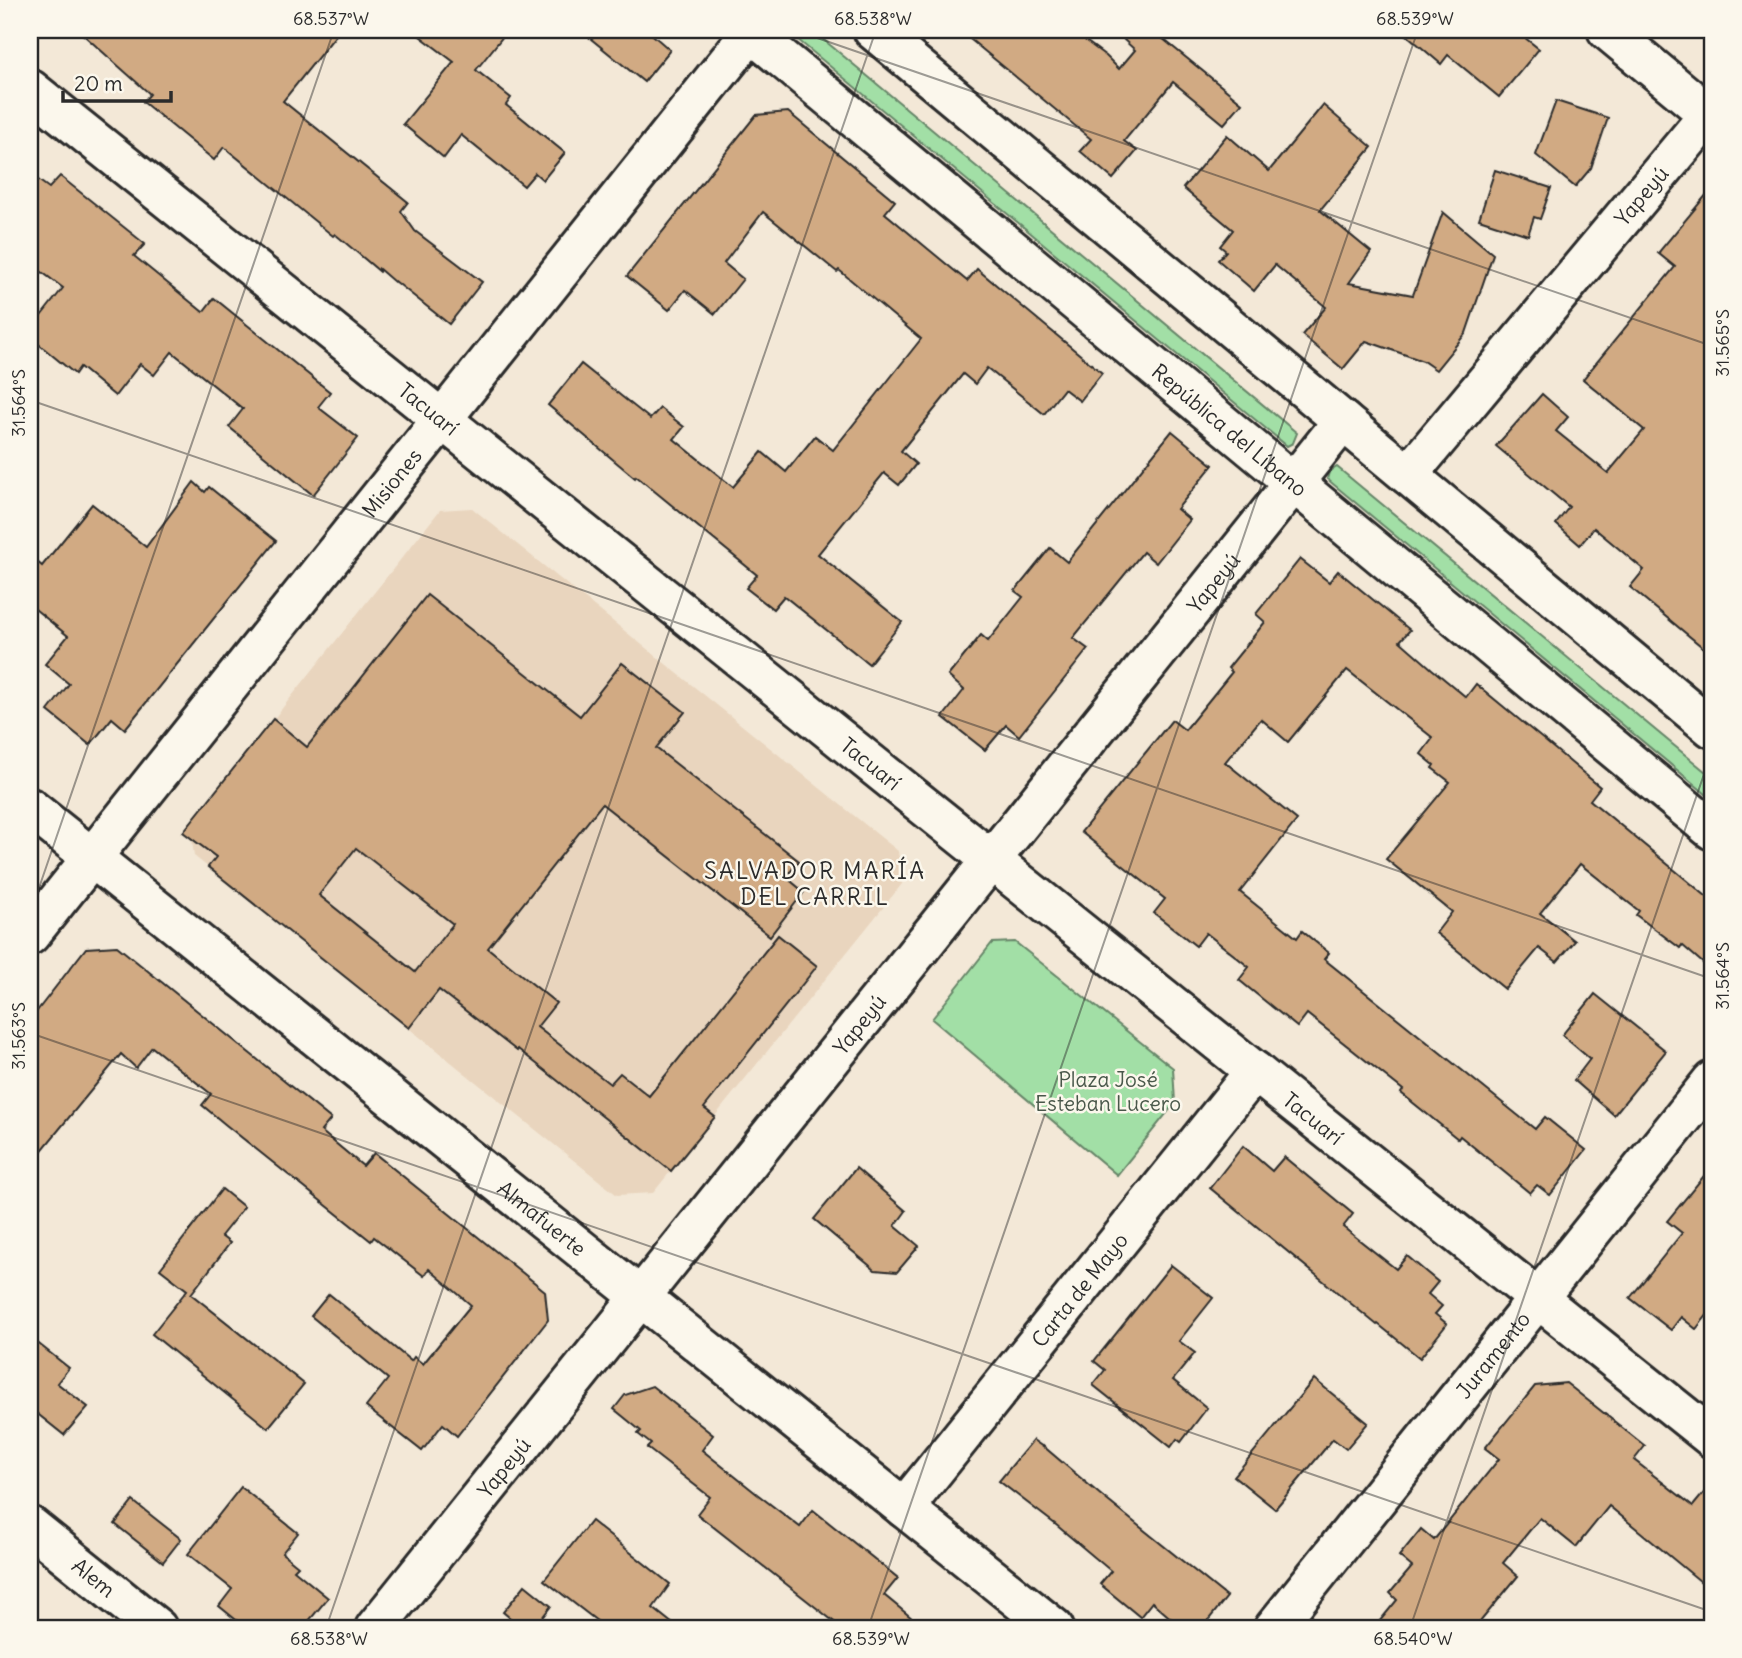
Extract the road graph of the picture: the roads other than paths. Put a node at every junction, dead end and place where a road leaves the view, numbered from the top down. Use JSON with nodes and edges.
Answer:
{"nodes":[{"id":1,"x":751,"y":30,"type":"edge"},
{"id":2,"x":1607,"y":30,"type":"edge"},
{"id":3,"x":890,"y":35,"type":"edge"},
{"id":4,"x":30,"y":89,"type":"edge"},
{"id":5,"x":1711,"y":114,"type":"edge"},
{"id":6,"x":441,"y":419,"type":"junction"},
{"id":7,"x":1343,"y":421,"type":"junction"},
{"id":8,"x":1408,"y":475,"type":"junction"},
{"id":9,"x":1293,"y":482,"type":"junction"},
{"id":10,"x":1712,"y":728,"type":"edge"},
{"id":11,"x":30,"y":808,"type":"edge"},
{"id":12,"x":1712,"y":830,"type":"edge"},
{"id":13,"x":92,"y":857,"type":"junction"},
{"id":14,"x":991,"y":860,"type":"junction"},
{"id":15,"x":30,"y":935,"type":"edge"},
{"id":16,"x":1255,"y":1071,"type":"junction"},
{"id":17,"x":1712,"y":1081,"type":"edge"},
{"id":18,"x":640,"y":1297,"type":"junction"},
{"id":19,"x":1538,"y":1298,"type":"junction"},
{"id":20,"x":1712,"y":1438,"type":"edge"},
{"id":21,"x":904,"y":1508,"type":"junction"},
{"id":22,"x":30,"y":1526,"type":"edge"},
{"id":23,"x":157,"y":1628,"type":"edge"},
{"id":24,"x":375,"y":1628,"type":"edge"},
{"id":25,"x":1054,"y":1628,"type":"edge"},
{"id":26,"x":1273,"y":1628,"type":"edge"}],
"edges":[{"from":1,"to":6,"type":"street","name":"Misiones"},
{"from":1,"to":9,"type":"street","name":"República del Líbano"},
{"from":2,"to":5,"type":"street"},
{"from":3,"to":7,"type":"street"},
{"from":4,"to":6,"type":"street","name":"Tacuarí"},
{"from":5,"to":8,"type":"street","name":"Yapeyú"},
{"from":6,"to":13,"type":"street","name":"Misiones"},
{"from":6,"to":14,"type":"street","name":"Tacuarí"},
{"from":7,"to":8,"type":"street"},
{"from":7,"to":9,"type":"street","name":"Yapeyú"},
{"from":8,"to":10,"type":"street"},
{"from":9,"to":12,"type":"street","name":"República del Líbano"},
{"from":9,"to":14,"type":"street","name":"Yapeyú"},
{"from":11,"to":13,"type":"street","name":"Almafuerte"},
{"from":13,"to":15,"type":"street","name":"Misiones"},
{"from":13,"to":18,"type":"street","name":"Almafuerte"},
{"from":14,"to":16,"type":"street","name":"Tacuarí"},
{"from":14,"to":18,"type":"street","name":"Yapeyú"},
{"from":16,"to":19,"type":"street","name":"Tacuarí"},
{"from":16,"to":21,"type":"street","name":"Carta de Mayo"},
{"from":17,"to":19,"type":"street","name":"Juramento"},
{"from":18,"to":21,"type":"street","name":"Almafuerte"},
{"from":18,"to":24,"type":"street","name":"Yapeyú"},
{"from":19,"to":20,"type":"street","name":"Tacuarí"},
{"from":19,"to":26,"type":"street","name":"Juramento"},
{"from":21,"to":25,"type":"street","name":"Almafuerte"},
{"from":22,"to":23,"type":"street","name":"Alem"}]}
